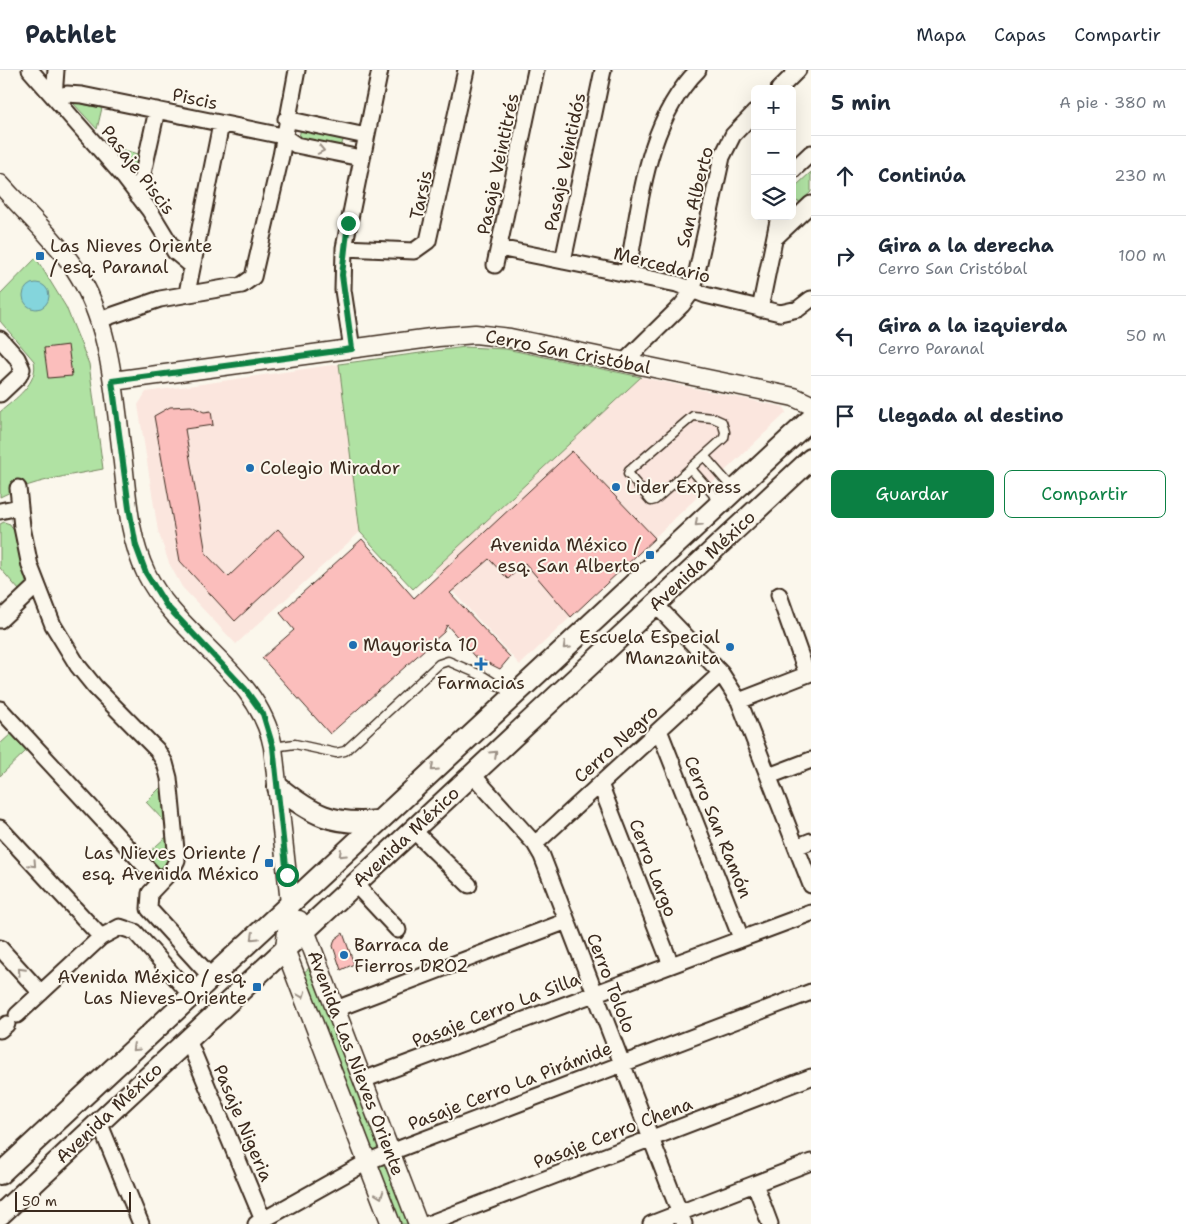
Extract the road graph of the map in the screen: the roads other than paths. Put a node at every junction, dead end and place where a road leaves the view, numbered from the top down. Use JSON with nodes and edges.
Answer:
{"nodes":[{"id":1,"x":30,"y":70,"type":"edge"},
{"id":2,"x":56,"y":70,"type":"edge"},
{"id":3,"x":296,"y":70,"type":"edge"},
{"id":4,"x":380,"y":70,"type":"edge"},
{"id":5,"x":466,"y":70,"type":"edge"},
{"id":6,"x":536,"y":70,"type":"edge"},
{"id":7,"x":603,"y":70,"type":"edge"},
{"id":8,"x":614,"y":70,"type":"edge"},
{"id":9,"x":698,"y":70,"type":"edge"},
{"id":10,"x":794,"y":71,"type":"edge"},
{"id":11,"x":782,"y":85,"type":"edge"},
{"id":12,"x":598,"y":94,"type":"junction"},
{"id":13,"x":54,"y":97,"type":"junction"},
{"id":14,"x":157,"y":110,"type":"junction"},
{"id":15,"x":751,"y":116,"type":"edge"},
{"id":16,"x":286,"y":119,"type":"junction"},
{"id":17,"x":222,"y":124,"type":"junction"},
{"id":18,"x":283,"y":136,"type":"junction"},
{"id":19,"x":366,"y":136,"type":"junction"},
{"id":20,"x":811,"y":153,"type":"edge"},
{"id":21,"x":361,"y":158,"type":"junction"},
{"id":22,"x":796,"y":167,"type":"edge"},
{"id":23,"x":0,"y":184,"type":"edge"},
{"id":24,"x":138,"y":196,"type":"junction"},
{"id":25,"x":811,"y":204,"type":"edge"},
{"id":26,"x":778,"y":220,"type":"edge"},
{"id":27,"x":775,"y":238,"type":"junction"},
{"id":28,"x":344,"y":248,"type":"junction"},
{"id":29,"x":499,"y":248,"type":"junction"},
{"id":30,"x":563,"y":261,"type":"junction"},
{"id":31,"x":495,"y":265,"type":"dead end"},
{"id":32,"x":192,"y":266,"type":"junction"},
{"id":33,"x":627,"y":274,"type":"junction"},
{"id":34,"x":693,"y":290,"type":"junction"},
{"id":35,"x":187,"y":294,"type":"junction"},
{"id":36,"x":811,"y":299,"type":"edge"},
{"id":37,"x":760,"y":309,"type":"junction"},
{"id":38,"x":99,"y":320,"type":"junction"},
{"id":39,"x":0,"y":339,"type":"edge"},
{"id":40,"x":352,"y":349,"type":"junction"},
{"id":41,"x":624,"y":362,"type":"junction"},
{"id":42,"x":112,"y":381,"type":"junction"},
{"id":43,"x":0,"y":394,"type":"edge"},
{"id":44,"x":811,"y":405,"type":"edge"},
{"id":45,"x":811,"y":419,"type":"edge"},
{"id":46,"x":705,"y":457,"type":"junction"},
{"id":47,"x":811,"y":459,"type":"edge"},
{"id":48,"x":759,"y":468,"type":"junction"},
{"id":49,"x":690,"y":469,"type":"junction"},
{"id":50,"x":737,"y":487,"type":"junction"},
{"id":51,"x":18,"y":488,"type":"dead end"},
{"id":52,"x":765,"y":501,"type":"junction"},
{"id":53,"x":717,"y":505,"type":"junction"},
{"id":54,"x":20,"y":507,"type":"junction"},
{"id":55,"x":0,"y":511,"type":"edge"},
{"id":56,"x":36,"y":586,"type":"junction"},
{"id":57,"x":778,"y":595,"type":"dead end"},
{"id":58,"x":655,"y":604,"type":"junction"},
{"id":59,"x":0,"y":620,"type":"edge"},
{"id":60,"x":722,"y":673,"type":"junction"},
{"id":61,"x":809,"y":674,"type":"edge"},
{"id":62,"x":513,"y":695,"type":"junction"},
{"id":63,"x":738,"y":701,"type":"junction"},
{"id":64,"x":0,"y":710,"type":"edge"},
{"id":65,"x":659,"y":730,"type":"junction"},
{"id":66,"x":273,"y":747,"type":"junction"},
{"id":67,"x":811,"y":760,"type":"edge"},
{"id":68,"x":472,"y":774,"type":"junction"},
{"id":69,"x":769,"y":776,"type":"junction"},
{"id":70,"x":600,"y":784,"type":"junction"},
{"id":71,"x":278,"y":787,"type":"junction"},
{"id":72,"x":378,"y":821,"type":"junction"},
{"id":73,"x":0,"y":828,"type":"edge"},
{"id":74,"x":413,"y":830,"type":"junction"},
{"id":75,"x":811,"y":841,"type":"edge"},
{"id":76,"x":535,"y":844,"type":"junction"},
{"id":77,"x":796,"y":847,"type":"junction"},
{"id":78,"x":160,"y":882,"type":"junction"},
{"id":79,"x":355,"y":884,"type":"junction"},
{"id":80,"x":469,"y":885,"type":"dead end"},
{"id":81,"x":811,"y":885,"type":"edge"},
{"id":82,"x":290,"y":903,"type":"junction"},
{"id":83,"x":811,"y":913,"type":"edge"},
{"id":84,"x":567,"y":920,"type":"junction"},
{"id":85,"x":305,"y":930,"type":"junction"},
{"id":86,"x":398,"y":930,"type":"dead end"},
{"id":87,"x":101,"y":937,"type":"junction"},
{"id":88,"x":741,"y":938,"type":"junction"},
{"id":89,"x":0,"y":948,"type":"edge"},
{"id":90,"x":285,"y":949,"type":"junction"},
{"id":91,"x":671,"y":965,"type":"junction"},
{"id":92,"x":212,"y":976,"type":"junction"},
{"id":93,"x":811,"y":992,"type":"edge"},
{"id":94,"x":41,"y":993,"type":"junction"},
{"id":95,"x":595,"y":993,"type":"junction"},
{"id":96,"x":192,"y":996,"type":"junction"},
{"id":97,"x":336,"y":1009,"type":"junction"},
{"id":98,"x":8,"y":1023,"type":"edge"},
{"id":99,"x":188,"y":1040,"type":"junction"},
{"id":100,"x":622,"y":1064,"type":"junction"},
{"id":101,"x":811,"y":1077,"type":"edge"},
{"id":102,"x":363,"y":1080,"type":"junction"},
{"id":103,"x":99,"y":1122,"type":"junction"},
{"id":104,"x":651,"y":1138,"type":"junction"},
{"id":105,"x":391,"y":1152,"type":"junction"},
{"id":106,"x":367,"y":1162,"type":"junction"},
{"id":107,"x":811,"y":1162,"type":"edge"},
{"id":108,"x":0,"y":1174,"type":"edge"},
{"id":109,"x":754,"y":1184,"type":"junction"},
{"id":110,"x":0,"y":1214,"type":"edge"},
{"id":111,"x":682,"y":1219,"type":"edge"},
{"id":112,"x":260,"y":1222,"type":"edge"},
{"id":113,"x":142,"y":1224,"type":"edge"},
{"id":114,"x":391,"y":1224,"type":"edge"},
{"id":115,"x":418,"y":1224,"type":"edge"},
{"id":116,"x":428,"y":1224,"type":"edge"},
{"id":117,"x":652,"y":1224,"type":"edge"},
{"id":118,"x":770,"y":1224,"type":"edge"}],
"edges":[{"from":1,"to":13,"type":"street"},
{"from":2,"to":13,"type":"street"},
{"from":3,"to":16,"type":"street"},
{"from":4,"to":19,"type":"street"},
{"from":5,"to":28,"type":"street","name":"Tarsis"},
{"from":6,"to":29,"type":"street","name":"Pasaje Veintitrés"},
{"from":7,"to":12,"type":"street","name":"Pasaje Veintidós"},
{"from":8,"to":12,"type":"street"},
{"from":9,"to":33,"type":"street"},
{"from":10,"to":11,"type":"street"},
{"from":12,"to":30,"type":"street","name":"Pasaje Veintidós"},
{"from":13,"to":14,"type":"street","name":"Piscis"},
{"from":13,"to":24,"type":"street","name":"Pasaje Piscis"},
{"from":14,"to":17,"type":"street","name":"Piscis"},
{"from":14,"to":24,"type":"street"},
{"from":15,"to":34,"type":"street","name":"San Alberto"},
{"from":16,"to":18,"type":"street"},
{"from":16,"to":19,"type":"street"},
{"from":17,"to":18,"type":"street","name":"Piscis"},
{"from":17,"to":32,"type":"street"},
{"from":18,"to":21,"type":"street","name":"Piscis","one_way":true},
{"from":18,"to":35,"type":"street"},
{"from":19,"to":21,"type":"street"},
{"from":20,"to":22,"type":"street"},
{"from":21,"to":28,"type":"street"},
{"from":23,"to":38,"type":"street","name":"Avenida Las Nieves Oriente"},
{"from":24,"to":32,"type":"street","name":"Pasaje Piscis"},
{"from":25,"to":27,"type":"street"},
{"from":26,"to":27,"type":"street"},
{"from":27,"to":37,"type":"street"},
{"from":28,"to":40,"type":"street"},
{"from":29,"to":30,"type":"street","name":"Mercedario"},
{"from":29,"to":31,"type":"street","name":"Pasaje Veintitrés"},
{"from":30,"to":33,"type":"street","name":"Mercedario"},
{"from":32,"to":35,"type":"street"},
{"from":33,"to":34,"type":"street","name":"Mercedario"},
{"from":34,"to":37,"type":"street","name":"Mercedario"},
{"from":34,"to":41,"type":"street","name":"San Alberto"},
{"from":35,"to":38,"type":"street"},
{"from":36,"to":37,"type":"street","name":"Mercedario"},
{"from":38,"to":42,"type":"street","name":"Avenida Las Nieves Oriente"},
{"from":39,"to":43,"type":"street"},
{"from":40,"to":41,"type":"street","name":"Cerro San Cristóbal"},
{"from":40,"to":42,"type":"street","name":"Cerro San Cristóbal"},
{"from":41,"to":44,"type":"street","name":"Cerro San Cristóbal"},
{"from":42,"to":66,"type":"street","name":"Avenida Las Nieves Oriente"},
{"from":45,"to":48,"type":"main road","name":"Avenida México"},
{"from":46,"to":49,"type":"lane"},
{"from":46,"to":49,"type":"lane"},
{"from":46,"to":50,"type":"lane"},
{"from":47,"to":52,"type":"main road","name":"Avenida México"},
{"from":48,"to":50,"type":"main road","name":"Avenida México"},
{"from":48,"to":52,"type":"main road"},
{"from":49,"to":53,"type":"lane"},
{"from":50,"to":53,"type":"main road","name":"Avenida México"},
{"from":51,"to":54,"type":"street"},
{"from":52,"to":58,"type":"main road","name":"Avenida México"},
{"from":53,"to":62,"type":"main road","name":"Avenida México","one_way":true},
{"from":54,"to":55,"type":"street"},
{"from":54,"to":56,"type":"street"},
{"from":56,"to":59,"type":"street"},
{"from":56,"to":78,"type":"street"},
{"from":57,"to":61,"type":"street"},
{"from":58,"to":60,"type":"street"},
{"from":68,"to":58,"type":"main road","name":"Avenida México","one_way":true},
{"from":60,"to":63,"type":"street"},
{"from":60,"to":65,"type":"street","name":"Cerro Negro"},
{"from":61,"to":63,"type":"street"},
{"from":62,"to":66,"type":"lane"},
{"from":62,"to":72,"type":"main road","name":"Avenida México","one_way":true},
{"from":63,"to":69,"type":"street"},
{"from":64,"to":78,"type":"street"},
{"from":65,"to":70,"type":"street","name":"Cerro Negro"},
{"from":65,"to":88,"type":"street","name":"Cerro San Ramón"},
{"from":66,"to":71,"type":"street","name":"Avenida Las Nieves Oriente"},
{"from":67,"to":69,"type":"street"},
{"from":68,"to":74,"type":"main road","name":"Avenida México"},
{"from":68,"to":76,"type":"street","name":"Cerro Tololo"},
{"from":69,"to":77,"type":"street"},
{"from":70,"to":76,"type":"street","name":"Cerro Negro"},
{"from":70,"to":91,"type":"street","name":"Cerro Largo"},
{"from":71,"to":72,"type":"main road"},
{"from":71,"to":82,"type":"street","name":"Avenida Las Nieves Oriente"},
{"from":72,"to":82,"type":"main road","name":"Avenida México","one_way":true},
{"from":73,"to":87,"type":"street","one_way":true},
{"from":74,"to":79,"type":"main road","name":"Avenida México"},
{"from":74,"to":80,"type":"street"},
{"from":75,"to":77,"type":"street"},
{"from":76,"to":84,"type":"street","name":"Cerro Tololo"},
{"from":77,"to":81,"type":"street"},
{"from":78,"to":92,"type":"street"},
{"from":79,"to":85,"type":"main road","name":"Avenida México"},
{"from":79,"to":86,"type":"street"},
{"from":82,"to":85,"type":"street","name":"Avenida Las Nieves Oriente"},
{"from":82,"to":90,"type":"street","name":"Avenida Las Nieves Oriente"},
{"from":82,"to":92,"type":"main road","name":"Avenida México","one_way":true},
{"from":83,"to":88,"type":"street","name":"Pasaje Cerro La Silla"},
{"from":84,"to":95,"type":"street","name":"Cerro Tololo"},
{"from":84,"to":97,"type":"street"},
{"from":85,"to":90,"type":"main road","name":"Avenida México"},
{"from":85,"to":97,"type":"street","name":"Avenida Las Nieves Oriente"},
{"from":87,"to":94,"type":"street"},
{"from":87,"to":96,"type":"street"},
{"from":88,"to":91,"type":"street","name":"Pasaje Cerro La Silla"},
{"from":94,"to":89,"type":"street","one_way":true},
{"from":90,"to":99,"type":"main road","name":"Avenida México"},
{"from":90,"to":106,"type":"street","name":"Avenida Las Nieves Oriente","one_way":true},
{"from":91,"to":95,"type":"street","name":"Pasaje Cerro La Silla"},
{"from":92,"to":96,"type":"main road","name":"Avenida México"},
{"from":93,"to":100,"type":"street","name":"Pasaje Cerro La Pirámide"},
{"from":94,"to":98,"type":"street"},
{"from":95,"to":100,"type":"street","name":"Cerro Tololo"},
{"from":95,"to":102,"type":"street","name":"Pasaje Cerro La Silla"},
{"from":96,"to":108,"type":"main road","name":"Avenida México","one_way":true},
{"from":97,"to":102,"type":"street","name":"Avenida Las Nieves Oriente"},
{"from":99,"to":103,"type":"main road","name":"Avenida México"},
{"from":99,"to":112,"type":"street","name":"Pasaje Nigeria"},
{"from":100,"to":104,"type":"street","name":"Cerro Tololo"},
{"from":100,"to":105,"type":"street","name":"Pasaje Cerro La Pirámide"},
{"from":101,"to":104,"type":"street","name":"Pasaje Cerro Chena"},
{"from":102,"to":105,"type":"street","name":"Avenida Las Nieves Oriente"},
{"from":103,"to":110,"type":"main road","name":"Avenida México"},
{"from":103,"to":113,"type":"street"},
{"from":104,"to":111,"type":"street","name":"Cerro Tololo"},
{"from":104,"to":116,"type":"street","name":"Pasaje Cerro Chena"},
{"from":105,"to":106,"type":"street","name":"Pasaje Cerro La Pirámide"},
{"from":105,"to":115,"type":"street","name":"Avenida Las Nieves Oriente"},
{"from":106,"to":112,"type":"street","name":"Pasaje Cerro La Pirámide"},
{"from":106,"to":114,"type":"street","name":"Avenida Las Nieves Oriente","one_way":true},
{"from":107,"to":109,"type":"street"},
{"from":109,"to":111,"type":"street"},
{"from":109,"to":118,"type":"street"},
{"from":111,"to":117,"type":"street"}]}
